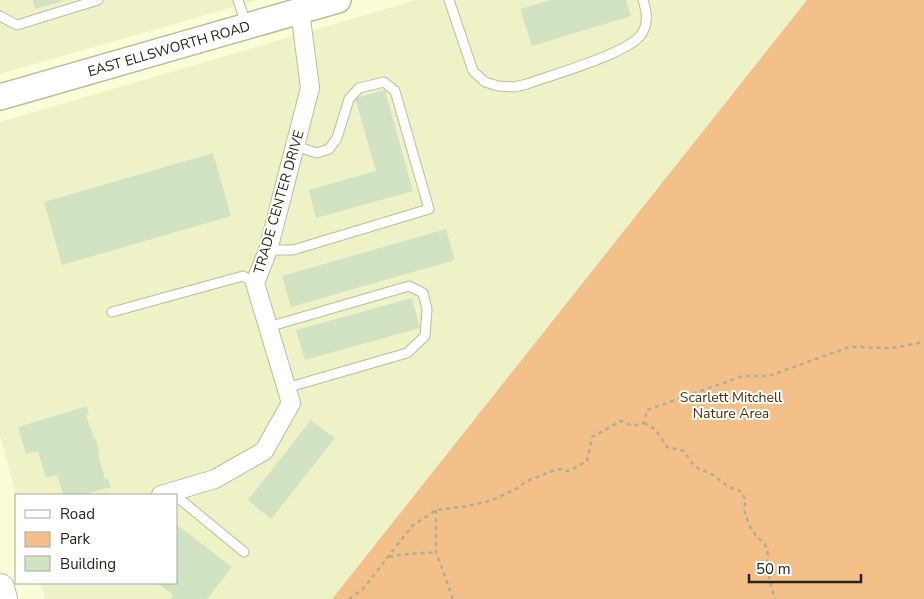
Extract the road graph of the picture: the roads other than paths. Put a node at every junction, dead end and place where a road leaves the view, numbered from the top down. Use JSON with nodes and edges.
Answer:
{"nodes":[{"id":1,"x":98,"y":0,"type":"edge"},
{"id":2,"x":238,"y":0,"type":"edge"},
{"id":3,"x":338,"y":0,"type":"edge"},
{"id":4,"x":448,"y":0,"type":"edge"},
{"id":5,"x":643,"y":0,"type":"edge"},
{"id":6,"x":298,"y":6,"type":"edge"},
{"id":7,"x":0,"y":16,"type":"edge"},
{"id":8,"x":247,"y":26,"type":"junction"},
{"id":9,"x":0,"y":97,"type":"edge"},
{"id":10,"x":295,"y":146,"type":"junction"},
{"id":11,"x":268,"y":250,"type":"junction"},
{"id":12,"x":255,"y":283,"type":"junction"},
{"id":13,"x":112,"y":312,"type":"dead end"},
{"id":14,"x":268,"y":327,"type":"junction"},
{"id":15,"x":286,"y":388,"type":"junction"},
{"id":16,"x":174,"y":494,"type":"edge"},
{"id":17,"x":178,"y":500,"type":"edge"},
{"id":18,"x":244,"y":552,"type":"dead end"},
{"id":19,"x":0,"y":588,"type":"edge"},
{"id":20,"x":3,"y":599,"type":"edge"}],
"edges":[{"from":1,"to":7,"type":"lane"},
{"from":2,"to":8,"type":"lane"},
{"from":3,"to":6,"type":"main road","name":"EAST ELLSWORTH ROAD"},
{"from":4,"to":5,"type":"lane"},
{"from":6,"to":8,"type":"main road","name":"EAST ELLSWORTH ROAD"},
{"from":6,"to":10,"type":"street","name":"TRADE CENTER DRIVE"},
{"from":8,"to":9,"type":"main road","name":"EAST ELLSWORTH ROAD"},
{"from":10,"to":11,"type":"street","name":"TRADE CENTER DRIVE"},
{"from":10,"to":11,"type":"lane"},
{"from":11,"to":12,"type":"street","name":"TRADE CENTER DRIVE"},
{"from":12,"to":13,"type":"lane"},
{"from":12,"to":14,"type":"street","name":"TRADE CENTER DRIVE"},
{"from":14,"to":15,"type":"street","name":"TRADE CENTER DRIVE"},
{"from":14,"to":15,"type":"lane"},
{"from":15,"to":16,"type":"street","name":"TRADE CENTER DRIVE"},
{"from":17,"to":18,"type":"lane"},
{"from":19,"to":20,"type":"highway"}]}
